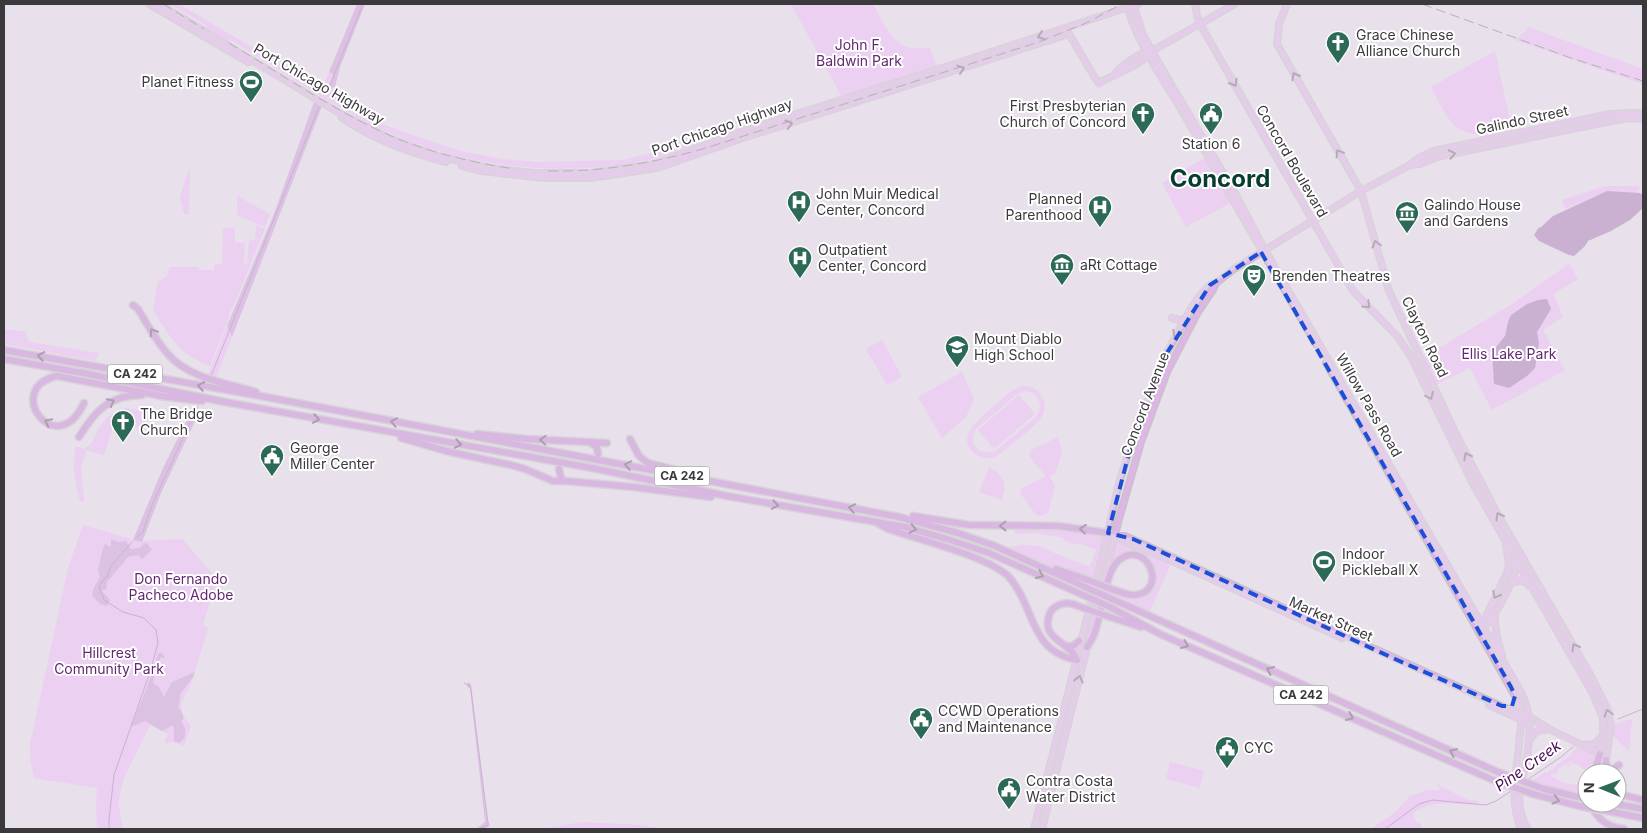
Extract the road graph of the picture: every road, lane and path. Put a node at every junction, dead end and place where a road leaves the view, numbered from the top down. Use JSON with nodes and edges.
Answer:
{"nodes":[{"id":1,"x":149,"y":4,"type":"edge"},
{"id":2,"x":159,"y":4,"type":"edge"},
{"id":3,"x":1195,"y":4,"type":"edge"},
{"id":4,"x":1236,"y":4,"type":"edge"},
{"id":5,"x":1287,"y":4,"type":"edge"},
{"id":6,"x":1132,"y":5,"type":"edge"},
{"id":7,"x":1200,"y":24,"type":"junction"},
{"id":8,"x":1068,"y":31,"type":"junction"},
{"id":9,"x":1150,"y":53,"type":"junction"},
{"id":10,"x":864,"y":93,"type":"junction"},
{"id":11,"x":866,"y":100,"type":"junction"},
{"id":12,"x":1643,"y":114,"type":"edge"},
{"id":13,"x":1643,"y":119,"type":"edge"},
{"id":14,"x":1584,"y":120,"type":"junction"},
{"id":15,"x":1539,"y":129,"type":"junction"},
{"id":16,"x":1574,"y":129,"type":"junction"},
{"id":17,"x":1522,"y":140,"type":"junction"},
{"id":18,"x":1410,"y":166,"type":"junction"},
{"id":19,"x":1361,"y":191,"type":"junction"},
{"id":20,"x":1313,"y":220,"type":"junction"},
{"id":21,"x":1263,"y":251,"type":"junction"},
{"id":22,"x":1216,"y":284,"type":"junction"},
{"id":23,"x":136,"y":307,"type":"dead end"},
{"id":24,"x":1172,"y":318,"type":"dead end"},
{"id":25,"x":1185,"y":319,"type":"junction"},
{"id":26,"x":1383,"y":321,"type":"joint"},
{"id":27,"x":4,"y":350,"type":"edge"},
{"id":28,"x":4,"y":359,"type":"edge"},
{"id":29,"x":162,"y":396,"type":"junction"},
{"id":30,"x":266,"y":397,"type":"junction"},
{"id":31,"x":225,"y":402,"type":"junction"},
{"id":32,"x":84,"y":403,"type":"dead end"},
{"id":33,"x":1145,"y":407,"type":"junction"},
{"id":34,"x":1146,"y":430,"type":"junction"},
{"id":35,"x":442,"y":431,"type":"junction"},
{"id":36,"x":392,"y":433,"type":"junction"},
{"id":37,"x":79,"y":437,"type":"dead end"},
{"id":38,"x":630,"y":438,"type":"dead end"},
{"id":39,"x":591,"y":443,"type":"junction"},
{"id":40,"x":607,"y":443,"type":"dead end"},
{"id":41,"x":598,"y":454,"type":"dead end"},
{"id":42,"x":559,"y":469,"type":"dead end"},
{"id":43,"x":1124,"y":469,"type":"junction"},
{"id":44,"x":564,"y":480,"type":"junction"},
{"id":45,"x":1127,"y":489,"type":"junction"},
{"id":46,"x":761,"y":491,"type":"junction"},
{"id":47,"x":727,"y":496,"type":"junction"},
{"id":48,"x":900,"y":517,"type":"junction"},
{"id":49,"x":878,"y":524,"type":"junction"},
{"id":50,"x":1501,"y":534,"type":"junction"},
{"id":51,"x":1114,"y":535,"type":"junction"},
{"id":52,"x":1518,"y":548,"type":"junction"},
{"id":53,"x":1104,"y":554,"type":"junction"},
{"id":54,"x":1518,"y":562,"type":"junction"},
{"id":55,"x":1443,"y":567,"type":"junction"},
{"id":56,"x":1456,"y":580,"type":"junction"},
{"id":57,"x":1084,"y":582,"type":"junction"},
{"id":58,"x":1510,"y":584,"type":"junction"},
{"id":59,"x":1538,"y":599,"type":"junction"},
{"id":60,"x":1474,"y":610,"type":"junction"},
{"id":61,"x":1546,"y":611,"type":"junction"},
{"id":62,"x":1495,"y":612,"type":"junction"},
{"id":63,"x":1487,"y":613,"type":"junction"},
{"id":64,"x":1558,"y":619,"type":"junction"},
{"id":65,"x":1482,"y":628,"type":"junction"},
{"id":66,"x":1160,"y":634,"type":"junction"},
{"id":67,"x":1078,"y":641,"type":"junction"},
{"id":68,"x":1063,"y":644,"type":"junction"},
{"id":69,"x":1087,"y":647,"type":"junction"},
{"id":70,"x":1080,"y":659,"type":"junction"},
{"id":71,"x":1506,"y":666,"type":"junction"},
{"id":72,"x":1454,"y":685,"type":"junction"},
{"id":73,"x":1068,"y":693,"type":"junction"},
{"id":74,"x":1468,"y":695,"type":"junction"},
{"id":75,"x":1515,"y":696,"type":"junction"},
{"id":76,"x":1482,"y":697,"type":"junction"},
{"id":77,"x":1502,"y":706,"type":"junction"},
{"id":78,"x":1070,"y":714,"type":"junction"},
{"id":79,"x":1521,"y":718,"type":"junction"},
{"id":80,"x":1530,"y":719,"type":"junction"},
{"id":81,"x":1549,"y":729,"type":"junction"},
{"id":82,"x":1603,"y":733,"type":"junction"},
{"id":83,"x":1058,"y":734,"type":"junction"},
{"id":84,"x":1528,"y":742,"type":"junction"},
{"id":85,"x":1580,"y":744,"type":"junction"},
{"id":86,"x":1600,"y":754,"type":"junction"},
{"id":87,"x":1607,"y":757,"type":"junction"},
{"id":88,"x":1058,"y":763,"type":"junction"},
{"id":89,"x":1597,"y":763,"type":"edge"},
{"id":90,"x":1607,"y":763,"type":"edge"},
{"id":91,"x":1517,"y":787,"type":"junction"},
{"id":92,"x":1627,"y":796,"type":"edge"},
{"id":93,"x":1577,"y":797,"type":"edge"},
{"id":94,"x":1643,"y":800,"type":"edge"},
{"id":95,"x":1627,"y":806,"type":"edge"},
{"id":96,"x":1643,"y":809,"type":"edge"},
{"id":97,"x":1596,"y":813,"type":"edge"},
{"id":98,"x":1643,"y":818,"type":"edge"},
{"id":99,"x":1034,"y":829,"type":"edge"},
{"id":100,"x":1042,"y":829,"type":"edge"},
{"id":101,"x":1521,"y":829,"type":"edge"},
{"id":102,"x":1528,"y":829,"type":"edge"},
{"id":103,"x":1624,"y":829,"type":"edge"}],
"edges":[{"from":1,"to":11,"type":"main road","name":"Port Chicago Highway","one_way":true},
{"from":2,"to":10,"type":"main road","name":"Port Chicago Highway"},
{"from":3,"to":7,"type":"main road","name":"Concord Boulevard"},
{"from":4,"to":7,"type":"main road"},
{"from":19,"to":5,"type":"main road","name":"Clayton Road","one_way":true},
{"from":6,"to":8,"type":"main road","name":"Port Chicago Highway"},
{"from":6,"to":9,"type":"main road","name":"Willow Pass Road"},
{"from":7,"to":9,"type":"main road"},
{"from":7,"to":20,"type":"main road","name":"Concord Boulevard","one_way":true},
{"from":8,"to":9,"type":"main road"},
{"from":8,"to":10,"type":"main road","name":"Port Chicago Highway","one_way":true},
{"from":11,"to":8,"type":"main road","name":"Port Chicago Highway","one_way":true},
{"from":9,"to":21,"type":"main road","name":"Willow Pass Road"},
{"from":10,"to":11,"type":"main road"},
{"from":12,"to":14,"type":"main road","name":"Galindo Street"},
{"from":13,"to":16,"type":"main road","name":"Galindo Street"},
{"from":14,"to":15,"type":"main road","name":"Galindo Street"},
{"from":14,"to":16,"type":"main road"},
{"from":15,"to":17,"type":"main road"},
{"from":15,"to":18,"type":"main road","name":"Galindo Street"},
{"from":16,"to":17,"type":"main road","name":"Galindo Street"},
{"from":18,"to":17,"type":"main road","name":"Galindo Street","one_way":true},
{"from":18,"to":19,"type":"main road","name":"Galindo Street"},
{"from":19,"to":20,"type":"main road","name":"Galindo Street"},
{"from":52,"to":19,"type":"main road","name":"Clayton Road","one_way":true},
{"from":20,"to":21,"type":"main road","name":"Galindo Street"},
{"from":20,"to":26,"type":"main road","name":"Concord Boulevard","one_way":true},
{"from":21,"to":22,"type":"main road","name":"Galindo Street"},
{"from":21,"to":55,"type":"main road","name":"Willow Pass Road"},
{"from":21,"to":56,"type":"main road","name":"Willow Pass Road"},
{"from":22,"to":25,"type":"main road","name":"Concord Avenue"},
{"from":22,"to":34,"type":"main road","name":"Concord Avenue"},
{"from":30,"to":23,"type":"highway","one_way":true},
{"from":24,"to":25,"type":"main road"},
{"from":25,"to":33,"type":"main road","name":"Concord Avenue","one_way":true},
{"from":26,"to":50,"type":"main road","name":"Clayton Road","one_way":true},
{"from":30,"to":27,"type":"highway","number":"CA 242","one_way":true},
{"from":28,"to":31,"type":"highway","number":"CA 242"},
{"from":29,"to":31,"type":"highway"},
{"from":32,"to":29,"type":"highway","one_way":true},
{"from":37,"to":29,"type":"highway","one_way":true},
{"from":35,"to":30,"type":"highway","number":"CA 242","one_way":true},
{"from":31,"to":36,"type":"highway","number":"CA 242","one_way":true},
{"from":33,"to":34,"type":"main road"},
{"from":33,"to":43,"type":"main road","name":"Concord Avenue"},
{"from":34,"to":45,"type":"main road","name":"Concord Avenue"},
{"from":39,"to":35,"type":"highway","one_way":true},
{"from":46,"to":35,"type":"highway","number":"CA 242","one_way":true},
{"from":36,"to":44,"type":"highway"},
{"from":36,"to":47,"type":"highway","number":"CA 242","one_way":true},
{"from":38,"to":46,"type":"highway"},
{"from":39,"to":40,"type":"highway"},
{"from":39,"to":41,"type":"highway"},
{"from":42,"to":44,"type":"highway"},
{"from":43,"to":45,"type":"main road"},
{"from":43,"to":51,"type":"main road","name":"Concord Avenue"},
{"from":44,"to":47,"type":"highway"},
{"from":45,"to":51,"type":"main road","name":"Concord Avenue"},
{"from":48,"to":46,"type":"highway","number":"CA 242","one_way":true},
{"from":47,"to":49,"type":"highway","number":"CA 242","one_way":true},
{"from":51,"to":48,"type":"highway","one_way":true},
{"from":48,"to":57,"type":"highway","number":"CA 242"},
{"from":49,"to":66,"type":"highway","number":"CA 242","one_way":true,"bridge":true},
{"from":49,"to":70,"type":"highway"},
{"from":50,"to":54,"type":"main road","name":"Clayton Road"},
{"from":50,"to":63,"type":"main road","one_way":true},
{"from":51,"to":53,"type":"main road","name":"Concord Avenue"},
{"from":51,"to":69,"type":"main road","name":"Concord Avenue"},
{"from":51,"to":72,"type":"main road","name":"Market Street"},
{"from":51,"to":74,"type":"main road","name":"Market Street"},
{"from":52,"to":54,"type":"main road"},
{"from":52,"to":64,"type":"main road","name":"Clayton Road"},
{"from":53,"to":67,"type":"main road","name":"Concord Avenue"},
{"from":53,"to":70,"type":"main road","name":"Concord Avenue"},
{"from":54,"to":58,"type":"main road"},
{"from":54,"to":59,"type":"main road","name":"Clayton Road"},
{"from":55,"to":56,"type":"main road"},
{"from":55,"to":65,"type":"main road","name":"Willow Pass Road"},
{"from":56,"to":60,"type":"main road","name":"Willow Pass Road"},
{"from":57,"to":69,"type":"highway","bridge":true},
{"from":93,"to":57,"type":"highway","number":"CA 242","one_way":true,"bridge":true},
{"from":58,"to":59,"type":"main road"},
{"from":58,"to":62,"type":"main road"},
{"from":59,"to":61,"type":"main road","name":"Clayton Road"},
{"from":60,"to":63,"type":"main road"},
{"from":60,"to":65,"type":"main road","name":"Willow Pass Road"},
{"from":61,"to":64,"type":"main road","name":"Clayton Road"},
{"from":61,"to":82,"type":"main road","name":"Clayton Road"},
{"from":62,"to":65,"type":"main road"},
{"from":62,"to":71,"type":"main road"},
{"from":63,"to":65,"type":"main road"},
{"from":87,"to":64,"type":"main road","name":"Clayton Road","one_way":true},
{"from":65,"to":71,"type":"main road","name":"Willow Pass Road"},
{"from":65,"to":75,"type":"main road","name":"Willow Pass Road"},
{"from":66,"to":68,"type":"highway","bridge":true},
{"from":66,"to":98,"type":"highway","number":"CA 242","one_way":true,"bridge":true},
{"from":67,"to":68,"type":"highway"},
{"from":67,"to":70,"type":"main road","name":"Concord Avenue"},
{"from":68,"to":70,"type":"highway"},
{"from":69,"to":70,"type":"main road","name":"Concord Avenue"},
{"from":70,"to":73,"type":"main road","name":"Concord Avenue"},
{"from":78,"to":70,"type":"main road","name":"Concord Avenue","one_way":true},
{"from":71,"to":80,"type":"main road","name":"Willow Pass Road"},
{"from":72,"to":74,"type":"main road"},
{"from":72,"to":76,"type":"main road","name":"Market Street"},
{"from":73,"to":78,"type":"main road"},
{"from":73,"to":83,"type":"main road","name":"Concord Avenue"},
{"from":74,"to":76,"type":"main road"},
{"from":74,"to":79,"type":"main road","name":"Market Street"},
{"from":75,"to":77,"type":"main road"},
{"from":75,"to":79,"type":"main road","name":"Willow Pass Road"},
{"from":76,"to":77,"type":"main road","name":"Market Street"},
{"from":77,"to":79,"type":"main road","name":"Market Street"},
{"from":78,"to":88,"type":"main road","name":"Concord Avenue"},
{"from":79,"to":80,"type":"main road","name":"Market Street"},
{"from":79,"to":91,"type":"main road","name":"Willow Pass Road"},
{"from":80,"to":81,"type":"main road","name":"Market Street"},
{"from":80,"to":84,"type":"main road","name":"Willow Pass Road"},
{"from":81,"to":84,"type":"main road"},
{"from":81,"to":85,"type":"main road","name":"Market Street"},
{"from":82,"to":85,"type":"main road"},
{"from":82,"to":86,"type":"main road","name":"Clayton Road"},
{"from":83,"to":88,"type":"main road"},
{"from":83,"to":99,"type":"main road","name":"Concord Avenue"},
{"from":84,"to":91,"type":"main road","name":"Willow Pass Road"},
{"from":85,"to":86,"type":"main road","name":"Market Street"},
{"from":86,"to":87,"type":"main road","name":"Market Street"},
{"from":86,"to":89,"type":"highway"},
{"from":87,"to":90,"type":"highway"},
{"from":88,"to":100,"type":"main road","name":"Concord Avenue"},
{"from":91,"to":101,"type":"main road","name":"Willow Pass Road"},
{"from":91,"to":102,"type":"main road","name":"Willow Pass Road"},
{"from":92,"to":94,"type":"highway"},
{"from":95,"to":96,"type":"highway"},
{"from":97,"to":103,"type":"highway"}]}
